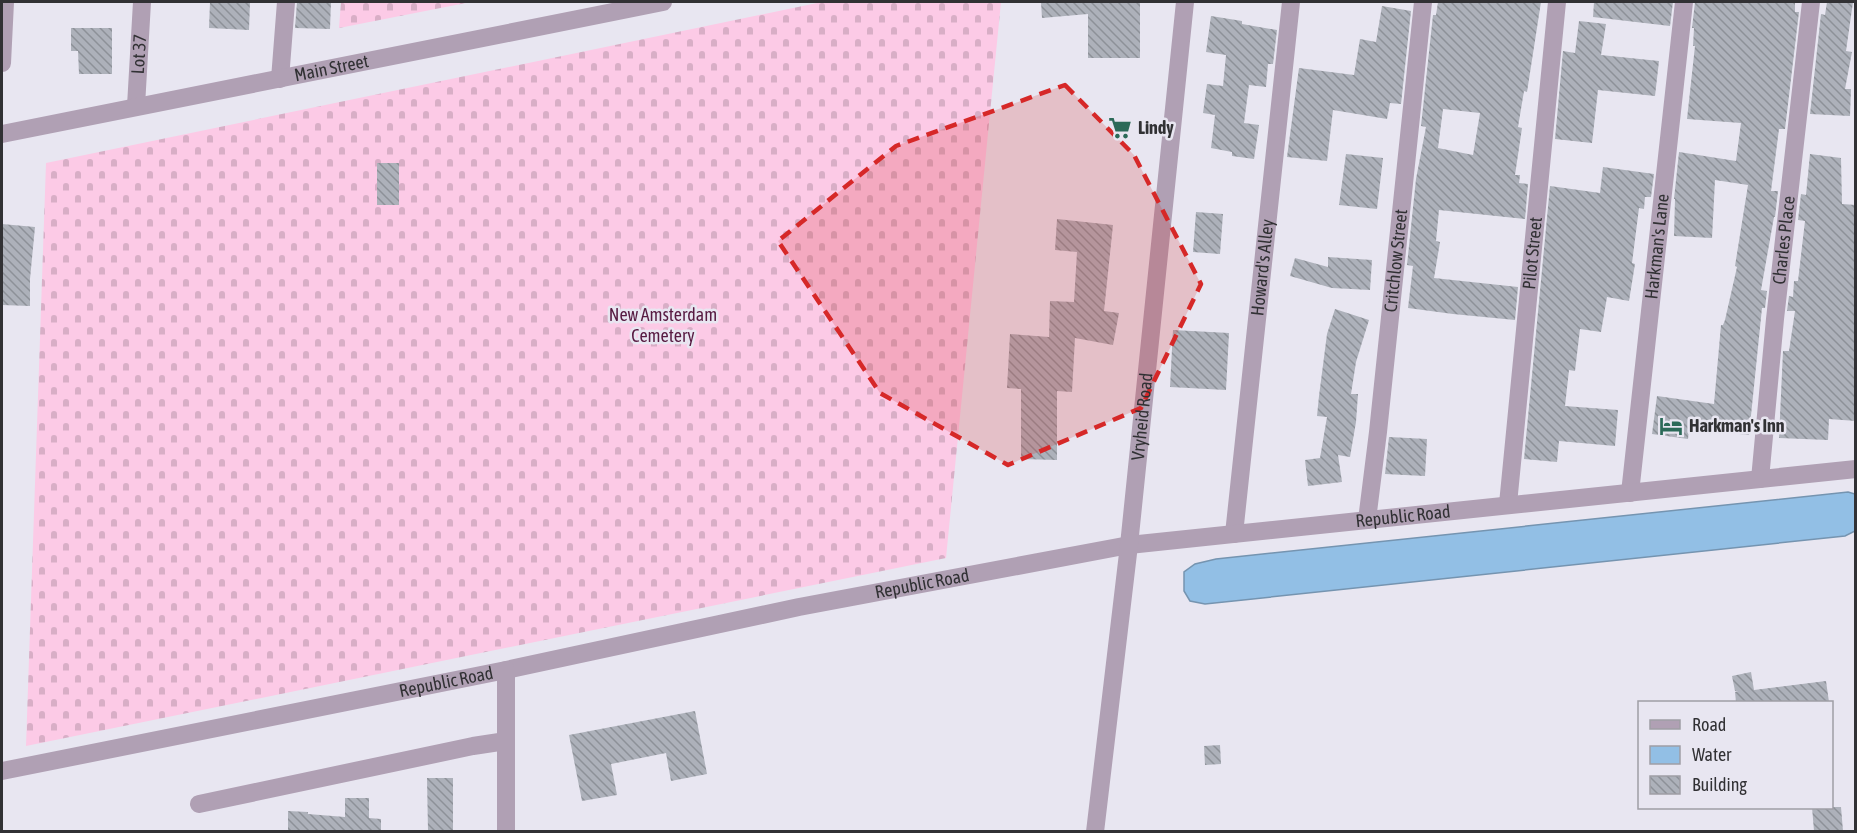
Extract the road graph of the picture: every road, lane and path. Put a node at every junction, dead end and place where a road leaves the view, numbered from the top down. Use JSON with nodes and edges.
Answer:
{"nodes":[{"id":1,"x":5,"y":2,"type":"edge"},
{"id":2,"x":142,"y":2,"type":"edge"},
{"id":3,"x":286,"y":2,"type":"edge"},
{"id":4,"x":663,"y":2,"type":"edge"},
{"id":5,"x":1185,"y":2,"type":"edge"},
{"id":6,"x":1291,"y":2,"type":"edge"},
{"id":7,"x":1423,"y":2,"type":"edge"},
{"id":8,"x":1557,"y":2,"type":"edge"},
{"id":9,"x":1684,"y":2,"type":"edge"},
{"id":10,"x":1811,"y":2,"type":"edge"},
{"id":11,"x":2,"y":63,"type":"edge"},
{"id":12,"x":280,"y":79,"type":"junction"},
{"id":13,"x":136,"y":106,"type":"junction"},
{"id":14,"x":2,"y":134,"type":"edge"},
{"id":15,"x":1856,"y":469,"type":"edge"},
{"id":16,"x":1760,"y":479,"type":"junction"},
{"id":17,"x":1630,"y":493,"type":"junction"},
{"id":18,"x":1508,"y":504,"type":"junction"},
{"id":19,"x":1368,"y":520,"type":"junction"},
{"id":20,"x":1234,"y":534,"type":"junction"},
{"id":21,"x":1129,"y":545,"type":"junction"},
{"id":22,"x":507,"y":670,"type":"junction"},
{"id":23,"x":506,"y":741,"type":"junction"},
{"id":24,"x":2,"y":771,"type":"edge"},
{"id":25,"x":199,"y":804,"type":"dead end"},
{"id":26,"x":506,"y":831,"type":"edge"},
{"id":27,"x":1095,"y":831,"type":"edge"}],
"edges":[{"from":1,"to":11,"type":"street"},
{"from":2,"to":13,"type":"street","name":"Lot 37"},
{"from":3,"to":12,"type":"street"},
{"from":4,"to":12,"type":"street","name":"Main Street"},
{"from":5,"to":21,"type":"street","name":"Vryheid Road"},
{"from":6,"to":20,"type":"street","name":"Howard's Alley"},
{"from":7,"to":19,"type":"street","name":"Critchlow Street"},
{"from":8,"to":18,"type":"street","name":"Pilot Street"},
{"from":9,"to":17,"type":"street","name":"Harkman's Lane"},
{"from":10,"to":16,"type":"street","name":"Charles Place"},
{"from":12,"to":13,"type":"street","name":"Main Street"},
{"from":13,"to":14,"type":"street","name":"Main Street"},
{"from":15,"to":16,"type":"street","name":"Republic Road"},
{"from":16,"to":17,"type":"street","name":"Republic Road"},
{"from":17,"to":18,"type":"street","name":"Republic Road"},
{"from":18,"to":19,"type":"street","name":"Republic Road"},
{"from":19,"to":20,"type":"street","name":"Republic Road"},
{"from":20,"to":21,"type":"street","name":"Republic Road"},
{"from":21,"to":22,"type":"street","name":"Republic Road"},
{"from":21,"to":27,"type":"street","name":"Vryheid Road"},
{"from":22,"to":23,"type":"street"},
{"from":22,"to":24,"type":"street","name":"Republic Road"},
{"from":23,"to":25,"type":"street"},
{"from":23,"to":26,"type":"street"}]}
